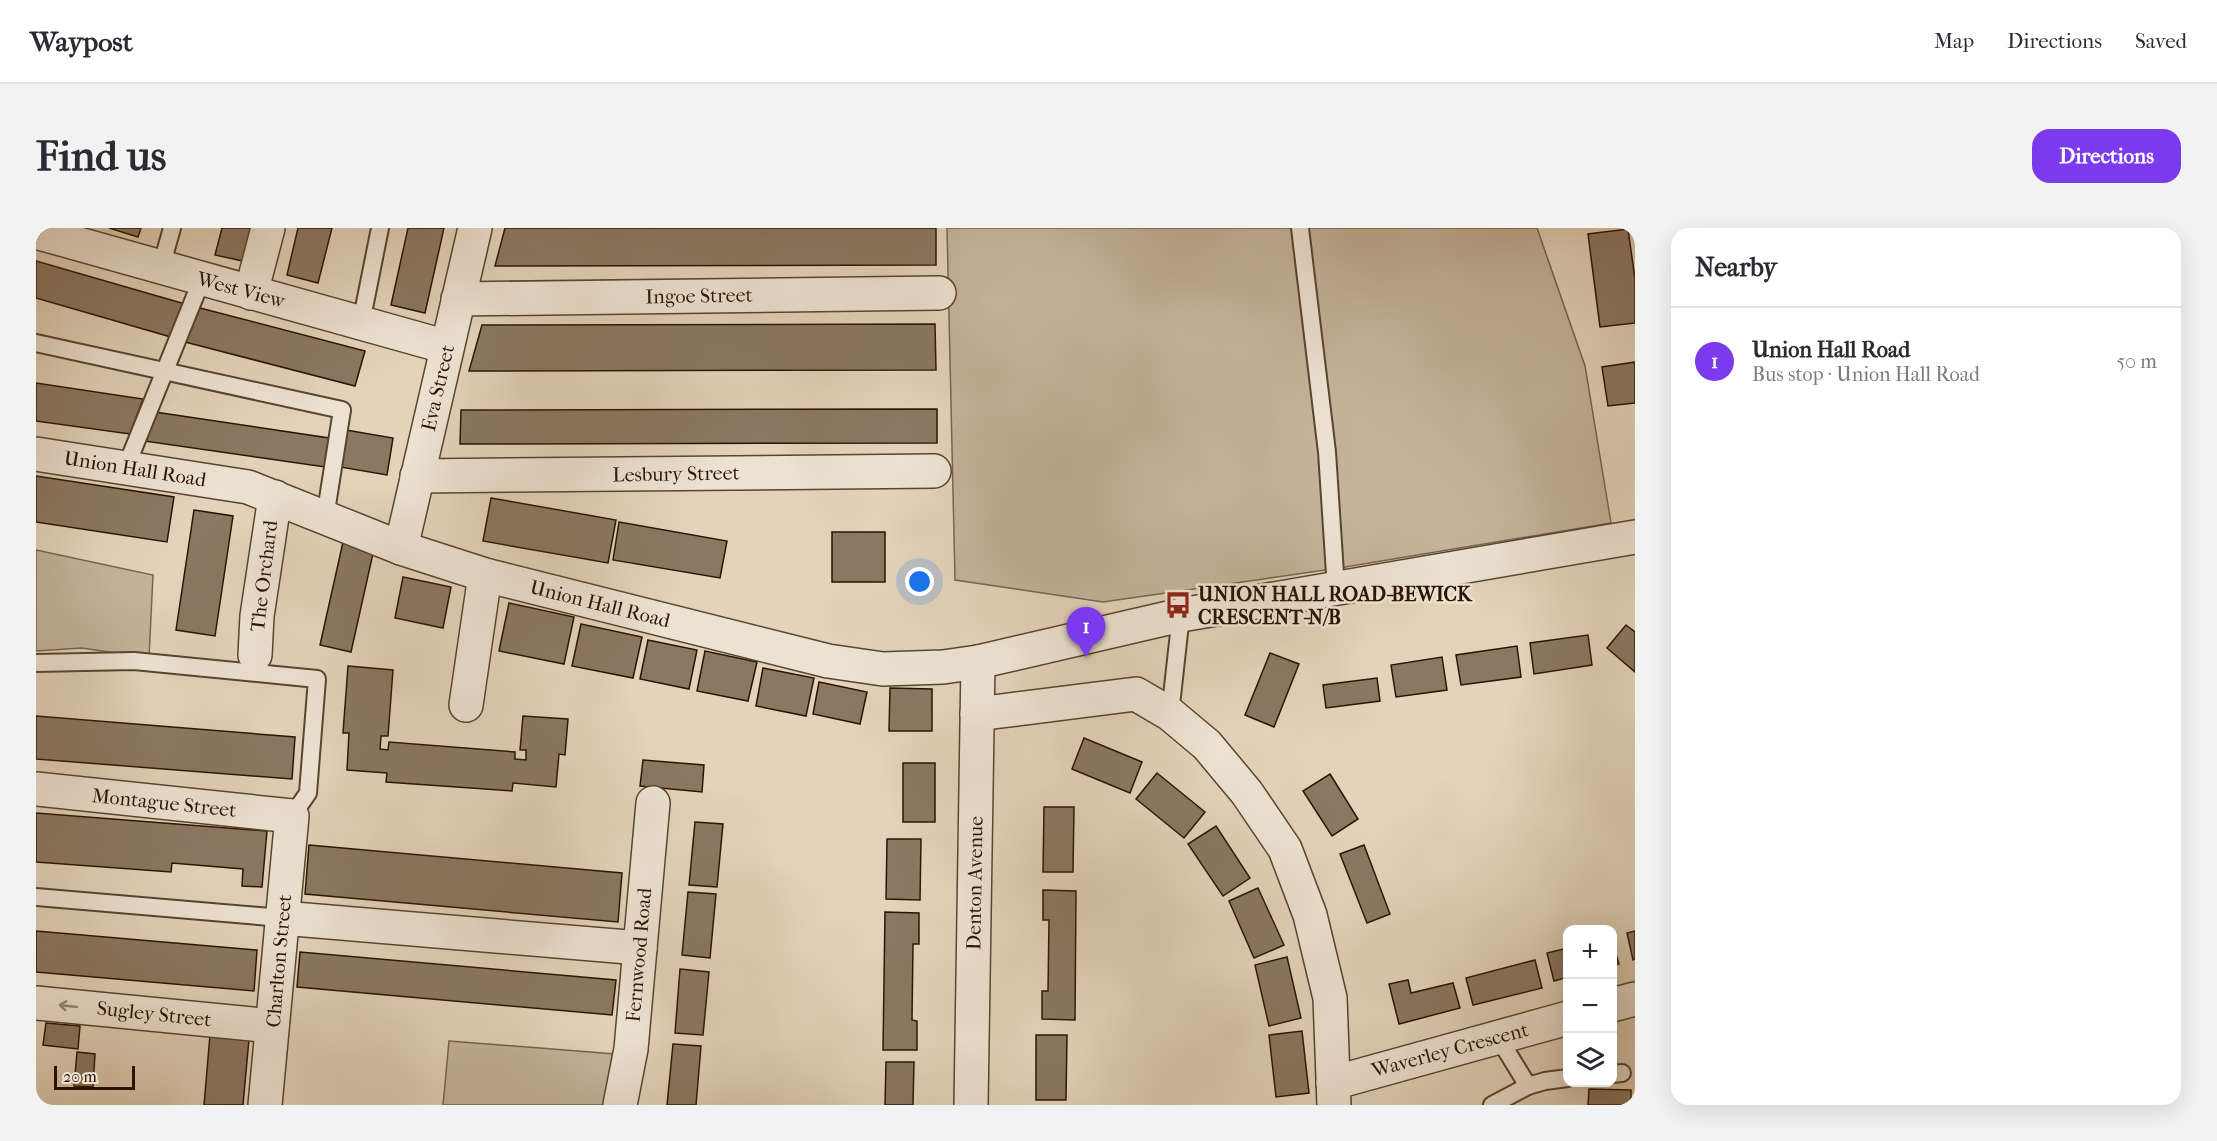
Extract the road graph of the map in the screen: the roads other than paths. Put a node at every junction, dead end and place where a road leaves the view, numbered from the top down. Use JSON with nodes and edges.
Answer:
{"nodes":[{"id":1,"x":172,"y":228,"type":"edge"},
{"id":2,"x":268,"y":228,"type":"edge"},
{"id":3,"x":380,"y":228,"type":"edge"},
{"id":4,"x":475,"y":228,"type":"edge"},
{"id":5,"x":1300,"y":228,"type":"edge"},
{"id":6,"x":36,"y":232,"type":"edge"},
{"id":7,"x":74,"y":235,"type":"edge"},
{"id":8,"x":161,"y":267,"type":"junction"},
{"id":9,"x":202,"y":279,"type":"junction"},
{"id":10,"x":251,"y":292,"type":"junction"},
{"id":11,"x":939,"y":293,"type":"dead end"},
{"id":12,"x":458,"y":299,"type":"junction"},
{"id":13,"x":361,"y":323,"type":"junction"},
{"id":14,"x":36,"y":343,"type":"edge"},
{"id":15,"x":447,"y":347,"type":"junction"},
{"id":16,"x":165,"y":371,"type":"junction"},
{"id":17,"x":36,"y":454,"type":"edge"},
{"id":18,"x":126,"y":468,"type":"junction"},
{"id":19,"x":934,"y":471,"type":"dead end"},
{"id":20,"x":417,"y":476,"type":"junction"},
{"id":21,"x":275,"y":497,"type":"junction"},
{"id":22,"x":325,"y":518,"type":"junction"},
{"id":23,"x":1635,"y":537,"type":"edge"},
{"id":24,"x":401,"y":549,"type":"junction"},
{"id":25,"x":485,"y":575,"type":"junction"},
{"id":26,"x":1336,"y":589,"type":"junction"},
{"id":27,"x":1181,"y":615,"type":"junction"},
{"id":28,"x":255,"y":655,"type":"dead end"},
{"id":29,"x":978,"y":662,"type":"junction"},
{"id":30,"x":36,"y":663,"type":"edge"},
{"id":31,"x":466,"y":705,"type":"dead end"},
{"id":32,"x":977,"y":714,"type":"junction"},
{"id":33,"x":1170,"y":714,"type":"junction"},
{"id":34,"x":36,"y":789,"type":"edge"},
{"id":35,"x":653,"y":803,"type":"dead end"},
{"id":36,"x":292,"y":816,"type":"junction"},
{"id":37,"x":36,"y":897,"type":"edge"},
{"id":38,"x":282,"y":918,"type":"junction"},
{"id":39,"x":640,"y":948,"type":"junction"},
{"id":40,"x":1635,"y":999,"type":"edge"},
{"id":41,"x":36,"y":1003,"type":"edge"},
{"id":42,"x":1617,"y":1004,"type":"edge"},
{"id":43,"x":1563,"y":1019,"type":"edge"},
{"id":44,"x":272,"y":1026,"type":"junction"},
{"id":45,"x":1498,"y":1037,"type":"junction"},
{"id":46,"x":1563,"y":1079,"type":"edge"},
{"id":47,"x":1528,"y":1086,"type":"junction"},
{"id":48,"x":1334,"y":1094,"type":"edge"},
{"id":49,"x":265,"y":1105,"type":"edge"},
{"id":50,"x":620,"y":1105,"type":"edge"},
{"id":51,"x":971,"y":1105,"type":"edge"},
{"id":52,"x":1492,"y":1105,"type":"edge"}],
"edges":[{"from":1,"to":8,"type":"lane"},
{"from":2,"to":10,"type":"street"},
{"from":3,"to":13,"type":"lane"},
{"from":4,"to":12,"type":"street","name":"Eva Street"},
{"from":5,"to":26,"type":"lane"},
{"from":6,"to":7,"type":"street","name":"West View"},
{"from":7,"to":8,"type":"street","name":"West View"},
{"from":8,"to":9,"type":"street","name":"West View"},
{"from":9,"to":10,"type":"street","name":"West View"},
{"from":9,"to":16,"type":"lane"},
{"from":10,"to":13,"type":"street","name":"West View"},
{"from":11,"to":12,"type":"street","name":"Ingoe Street"},
{"from":12,"to":15,"type":"street","name":"Eva Street"},
{"from":13,"to":15,"type":"street","name":"West View"},
{"from":14,"to":16,"type":"lane"},
{"from":15,"to":20,"type":"street","name":"Eva Street"},
{"from":16,"to":18,"type":"lane"},
{"from":16,"to":22,"type":"lane"},
{"from":17,"to":18,"type":"street","name":"Union Hall Road"},
{"from":18,"to":21,"type":"street","name":"Union Hall Road"},
{"from":19,"to":20,"type":"street","name":"Lesbury Street"},
{"from":20,"to":24,"type":"street","name":"Eva Street"},
{"from":21,"to":22,"type":"street","name":"Union Hall Road"},
{"from":21,"to":28,"type":"street","name":"The Orchard"},
{"from":22,"to":24,"type":"street","name":"Union Hall Road"},
{"from":23,"to":26,"type":"street","name":"Union Hall Road"},
{"from":24,"to":25,"type":"street","name":"Union Hall Road"},
{"from":25,"to":29,"type":"street","name":"Union Hall Road"},
{"from":25,"to":31,"type":"street"},
{"from":26,"to":27,"type":"street","name":"Union Hall Road"},
{"from":27,"to":29,"type":"street","name":"Union Hall Road"},
{"from":27,"to":33,"type":"lane"},
{"from":29,"to":32,"type":"street","name":"Denton Avenue"},
{"from":30,"to":36,"type":"lane"},
{"from":32,"to":33,"type":"street"},
{"from":32,"to":51,"type":"street","name":"Denton Avenue"},
{"from":33,"to":48,"type":"street"},
{"from":34,"to":36,"type":"street","name":"Montague Street"},
{"from":35,"to":39,"type":"street","name":"Fernwood Road"},
{"from":36,"to":38,"type":"street","name":"Charlton Street"},
{"from":37,"to":38,"type":"lane"},
{"from":38,"to":39,"type":"street"},
{"from":38,"to":44,"type":"street","name":"Charlton Street"},
{"from":39,"to":50,"type":"street","name":"Fernwood Road"},
{"from":40,"to":42,"type":"street"},
{"from":44,"to":41,"type":"street","name":"Sugley Street","one_way":true},
{"from":43,"to":45,"type":"street","name":"Waverley Crescent"},
{"from":44,"to":49,"type":"street","name":"Charlton Street"},
{"from":45,"to":47,"type":"lane"},
{"from":45,"to":48,"type":"street","name":"Waverley Crescent"},
{"from":46,"to":47,"type":"lane"},
{"from":47,"to":52,"type":"lane"}]}
